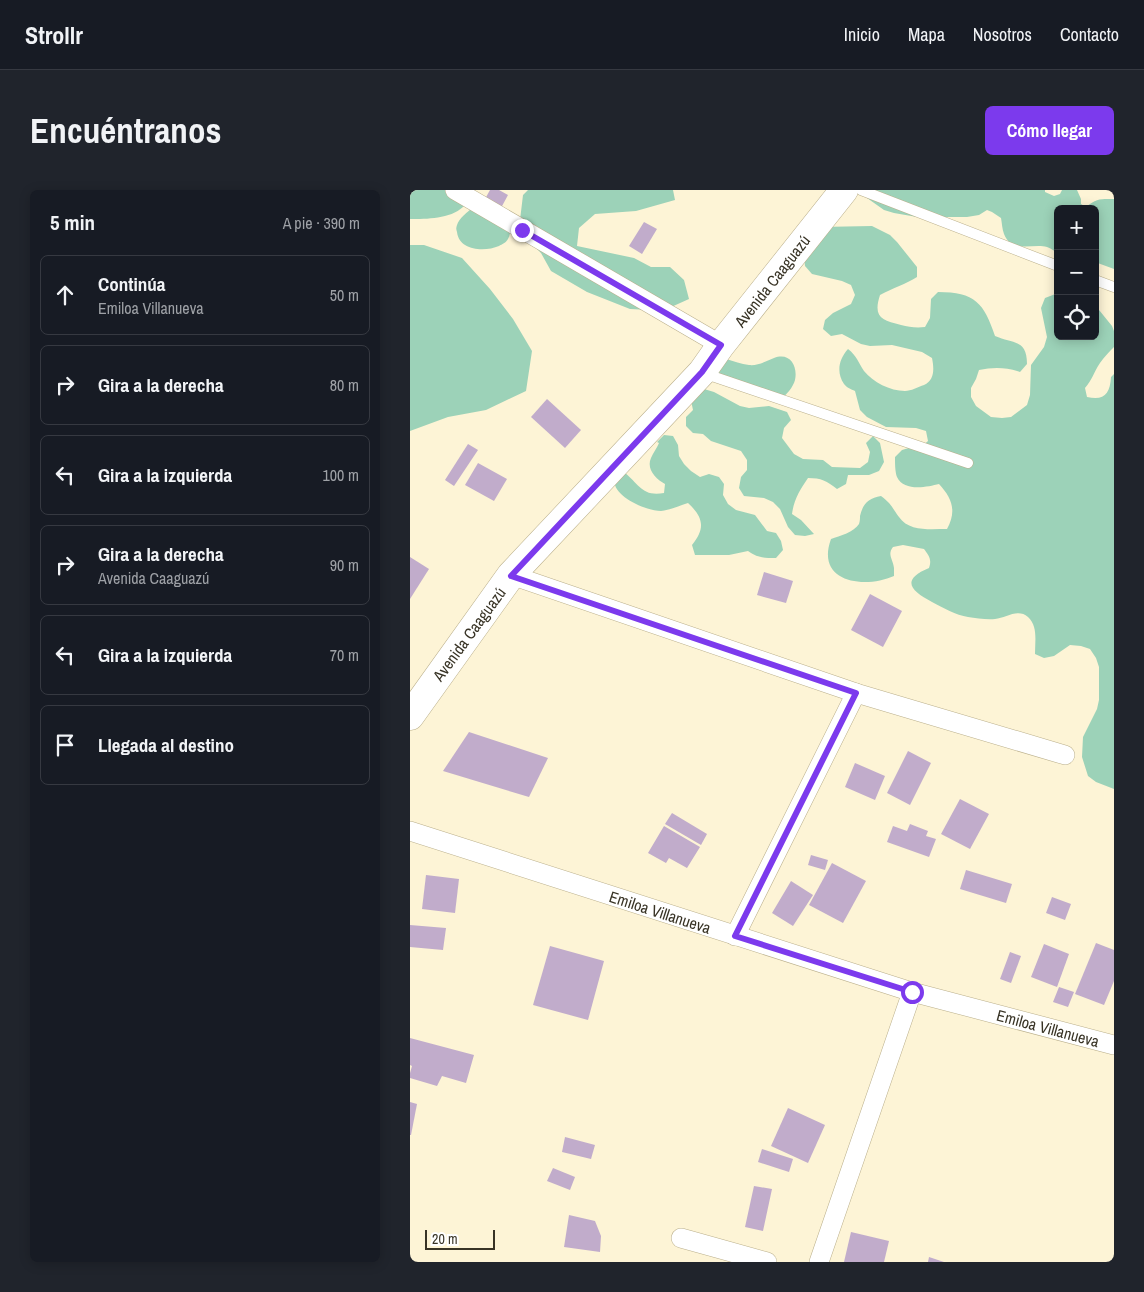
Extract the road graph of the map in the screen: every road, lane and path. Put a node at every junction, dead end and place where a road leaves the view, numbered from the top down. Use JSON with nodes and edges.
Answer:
{"nodes":[{"id":1,"x":455,"y":190,"type":"edge"},
{"id":2,"x":844,"y":190,"type":"edge"},
{"id":3,"x":860,"y":190,"type":"edge"},
{"id":4,"x":1054,"y":264,"type":"edge"},
{"id":5,"x":1099,"y":281,"type":"edge"},
{"id":6,"x":1114,"y":287,"type":"edge"},
{"id":7,"x":721,"y":345,"type":"junction"},
{"id":8,"x":702,"y":372,"type":"junction"},
{"id":9,"x":968,"y":463,"type":"dead end"},
{"id":10,"x":511,"y":576,"type":"junction"},
{"id":11,"x":856,"y":693,"type":"junction"},
{"id":12,"x":410,"y":716,"type":"edge"},
{"id":13,"x":1065,"y":755,"type":"dead end"},
{"id":14,"x":410,"y":832,"type":"edge"},
{"id":15,"x":735,"y":936,"type":"junction"},
{"id":16,"x":912,"y":992,"type":"junction"},
{"id":17,"x":1114,"y":1045,"type":"edge"},
{"id":18,"x":682,"y":1238,"type":"dead end"},
{"id":19,"x":767,"y":1262,"type":"edge"},
{"id":20,"x":819,"y":1262,"type":"edge"}],
"edges":[{"from":1,"to":7,"type":"street"},
{"from":2,"to":7,"type":"street","name":"Avenida Caaguazú"},
{"from":3,"to":4,"type":"lane"},
{"from":5,"to":6,"type":"lane"},
{"from":7,"to":8,"type":"street","name":"Avenida Caaguazú"},
{"from":8,"to":9,"type":"lane"},
{"from":8,"to":10,"type":"street","name":"Avenida Caaguazú"},
{"from":10,"to":11,"type":"street"},
{"from":10,"to":12,"type":"street","name":"Avenida Caaguazú"},
{"from":11,"to":13,"type":"street"},
{"from":11,"to":15,"type":"street"},
{"from":14,"to":15,"type":"street","name":"Emiloa Villanueva"},
{"from":15,"to":16,"type":"street","name":"Emiloa Villanueva"},
{"from":16,"to":17,"type":"street","name":"Emiloa Villanueva"},
{"from":16,"to":20,"type":"street"},
{"from":18,"to":19,"type":"street"}]}
